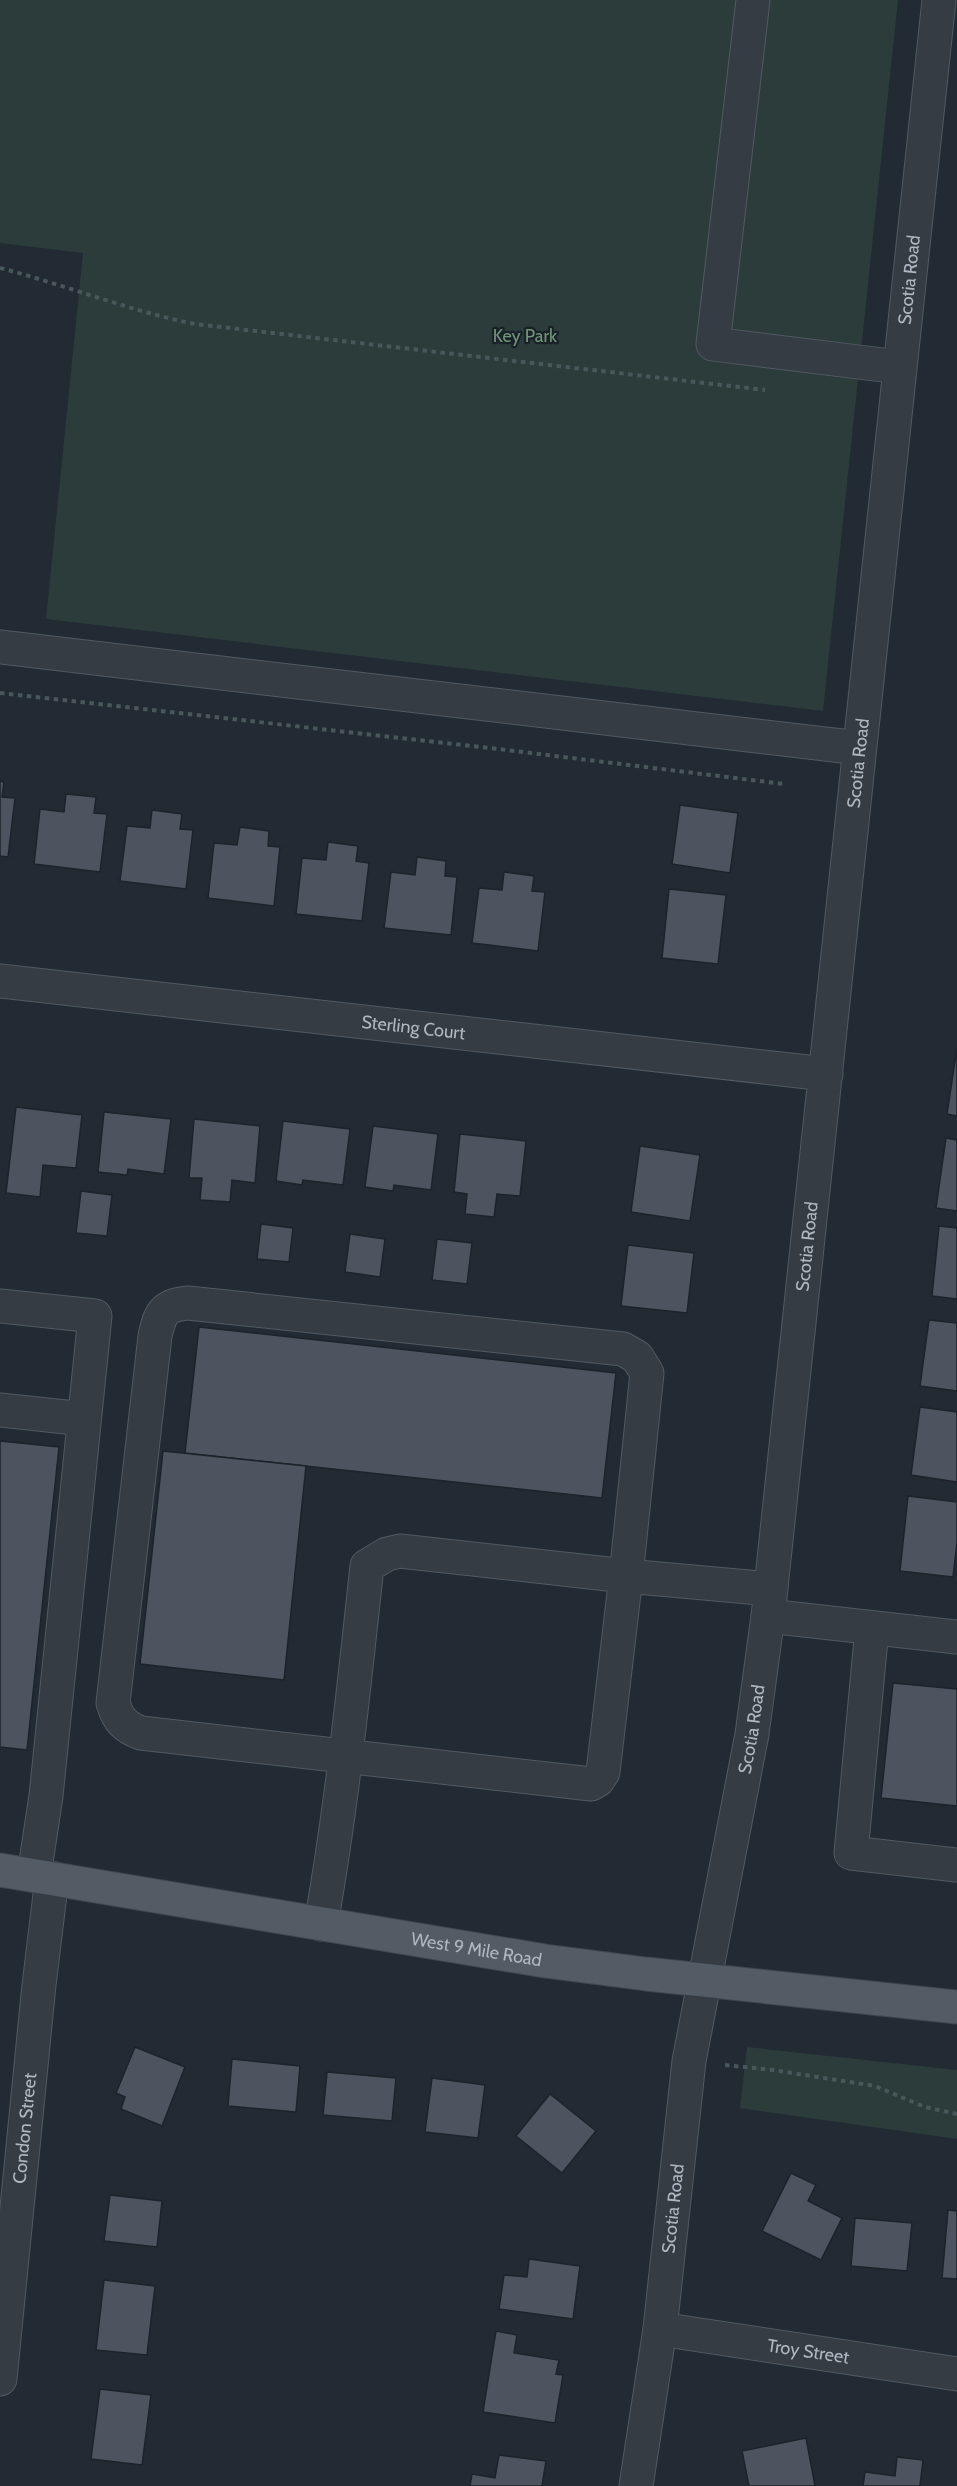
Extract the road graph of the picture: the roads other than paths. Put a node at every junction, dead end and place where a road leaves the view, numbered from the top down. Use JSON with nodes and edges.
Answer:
{"nodes":[{"id":1,"x":753,"y":0,"type":"edge"},
{"id":2,"x":939,"y":0,"type":"edge"},
{"id":3,"x":899,"y":368,"type":"junction"},
{"id":4,"x":0,"y":647,"type":"edge"},
{"id":5,"x":858,"y":748,"type":"junction"},
{"id":6,"x":0,"y":981,"type":"edge"},
{"id":7,"x":826,"y":1074,"type":"junction"},
{"id":8,"x":0,"y":1306,"type":"edge"},
{"id":9,"x":0,"y":1410,"type":"edge"},
{"id":10,"x":84,"y":1419,"type":"junction"},
{"id":11,"x":626,"y":1576,"type":"junction"},
{"id":12,"x":770,"y":1603,"type":"junction"},
{"id":13,"x":872,"y":1628,"type":"junction"},
{"id":14,"x":957,"y":1637,"type":"edge"},
{"id":15,"x":346,"y":1756,"type":"junction"},
{"id":16,"x":957,"y":1865,"type":"edge"},
{"id":17,"x":0,"y":1870,"type":"edge"},
{"id":18,"x":43,"y":1876,"type":"junction"},
{"id":19,"x":321,"y":1924,"type":"junction"},
{"id":20,"x":704,"y":1979,"type":"junction"},
{"id":21,"x":957,"y":2007,"type":"edge"},
{"id":22,"x":660,"y":2329,"type":"junction"},
{"id":23,"x":957,"y":2374,"type":"edge"},
{"id":24,"x":0,"y":2379,"type":"edge"},
{"id":25,"x":636,"y":2486,"type":"edge"}],
"edges":[{"from":1,"to":3,"type":"street"},
{"from":2,"to":3,"type":"street","name":"Scotia Road"},
{"from":3,"to":5,"type":"street","name":"Scotia Road"},
{"from":4,"to":5,"type":"street"},
{"from":5,"to":7,"type":"street","name":"Scotia Road"},
{"from":6,"to":7,"type":"street","name":"Sterling Court"},
{"from":7,"to":12,"type":"street","name":"Scotia Road"},
{"from":8,"to":10,"type":"street","name":"Condon Street"},
{"from":9,"to":10,"type":"street"},
{"from":10,"to":18,"type":"street","name":"Condon Street"},
{"from":11,"to":12,"type":"street"},
{"from":11,"to":15,"type":"street"},
{"from":11,"to":15,"type":"street"},
{"from":11,"to":15,"type":"street"},
{"from":12,"to":13,"type":"street"},
{"from":12,"to":20,"type":"street","name":"Scotia Road"},
{"from":13,"to":14,"type":"street"},
{"from":13,"to":16,"type":"street"},
{"from":15,"to":19,"type":"street"},
{"from":17,"to":18,"type":"main road","name":"West 9 Mile Road"},
{"from":18,"to":19,"type":"main road","name":"West 9 Mile Road"},
{"from":18,"to":24,"type":"street","name":"Condon Street"},
{"from":19,"to":20,"type":"main road","name":"West 9 Mile Road"},
{"from":20,"to":21,"type":"main road","name":"West 9 Mile Road"},
{"from":20,"to":22,"type":"street","name":"Scotia Road"},
{"from":22,"to":23,"type":"street","name":"Troy Street"},
{"from":22,"to":25,"type":"street","name":"Scotia Road"}]}
